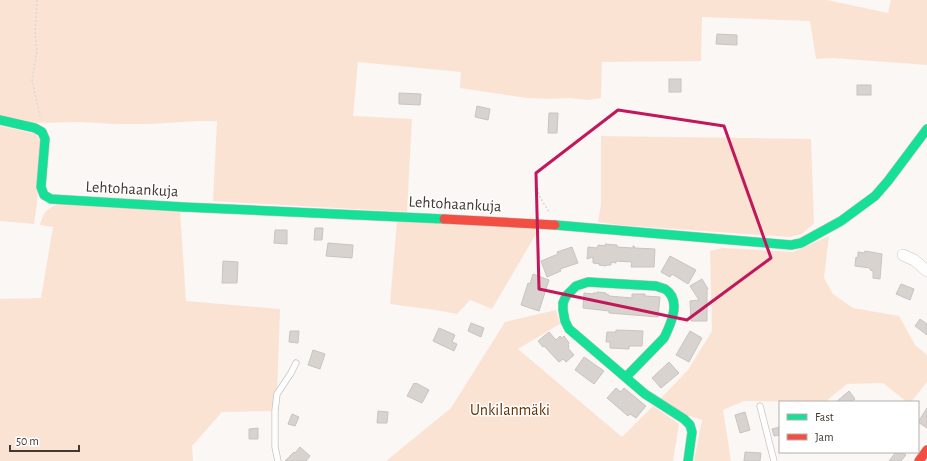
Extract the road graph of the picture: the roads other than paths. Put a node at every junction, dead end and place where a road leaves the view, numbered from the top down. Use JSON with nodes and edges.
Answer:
{"nodes":[{"id":1,"x":0,"y":120,"type":"edge"},
{"id":2,"x":927,"y":129,"type":"edge"},
{"id":3,"x":903,"y":255,"type":"dead end"},
{"id":4,"x":927,"y":271,"type":"edge"},
{"id":5,"x":296,"y":363,"type":"dead end"},
{"id":6,"x":626,"y":377,"type":"junction"},
{"id":7,"x":760,"y":406,"type":"dead end"},
{"id":8,"x":927,"y":450,"type":"edge"},
{"id":9,"x":278,"y":461,"type":"edge"},
{"id":10,"x":688,"y":461,"type":"edge"},
{"id":11,"x":774,"y":461,"type":"edge"},
{"id":12,"x":919,"y":461,"type":"edge"}],
"edges":[{"from":1,"to":2,"type":"street","name":"Lehtohaankuja"},
{"from":3,"to":4,"type":"street"},
{"from":5,"to":9,"type":"lane"},
{"from":6,"to":6,"type":"street"},
{"from":6,"to":10,"type":"street"},
{"from":7,"to":11,"type":"lane"},
{"from":8,"to":12,"type":"street"}]}
